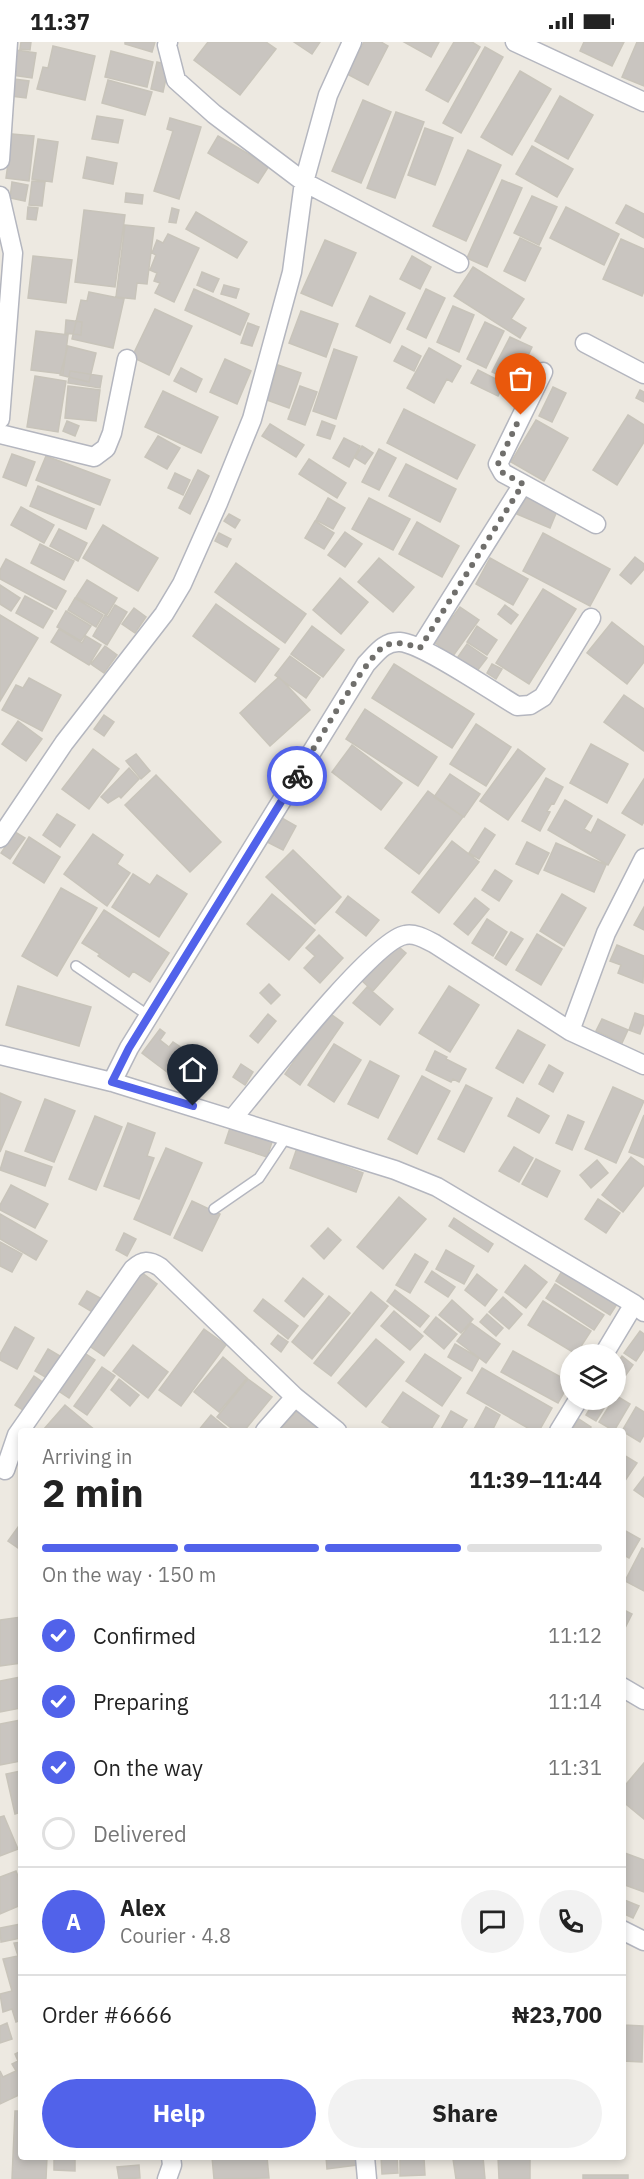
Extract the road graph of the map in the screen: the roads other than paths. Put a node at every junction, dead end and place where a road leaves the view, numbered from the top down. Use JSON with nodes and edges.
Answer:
{"nodes":[{"id":1,"x":8,"y":42,"type":"edge"},
{"id":2,"x":168,"y":42,"type":"edge"},
{"id":3,"x":352,"y":42,"type":"edge"},
{"id":4,"x":515,"y":42,"type":"edge"},
{"id":5,"x":644,"y":102,"type":"edge"},
{"id":6,"x":0,"y":160,"type":"edge"},
{"id":7,"x":304,"y":182,"type":"junction"},
{"id":8,"x":0,"y":196,"type":"edge"},
{"id":9,"x":4,"y":230,"type":"edge"},
{"id":10,"x":459,"y":263,"type":"dead end"},
{"id":11,"x":585,"y":343,"type":"dead end"},
{"id":12,"x":127,"y":359,"type":"dead end"},
{"id":13,"x":543,"y":372,"type":"dead end"},
{"id":14,"x":644,"y":374,"type":"edge"},
{"id":15,"x":0,"y":419,"type":"edge"},
{"id":16,"x":0,"y":434,"type":"edge"},
{"id":17,"x":523,"y":484,"type":"junction"},
{"id":18,"x":596,"y":524,"type":"dead end"},
{"id":19,"x":591,"y":618,"type":"dead end"},
{"id":20,"x":420,"y":648,"type":"junction"},
{"id":21,"x":0,"y":838,"type":"edge"},
{"id":22,"x":644,"y":858,"type":"edge"},
{"id":23,"x":76,"y":966,"type":"dead end"},
{"id":24,"x":149,"y":1016,"type":"junction"},
{"id":25,"x":570,"y":1031,"type":"junction"},
{"id":26,"x":0,"y":1055,"type":"edge"},
{"id":27,"x":644,"y":1065,"type":"edge"},
{"id":28,"x":112,"y":1082,"type":"junction"},
{"id":29,"x":233,"y":1118,"type":"junction"},
{"id":30,"x":287,"y":1136,"type":"junction"},
{"id":31,"x":214,"y":1209,"type":"dead end"},
{"id":32,"x":639,"y":1308,"type":"edge"},
{"id":33,"x":612,"y":1344,"type":"edge"},
{"id":34,"x":295,"y":1397,"type":"junction"},
{"id":35,"x":572,"y":1410,"type":"edge"},
{"id":36,"x":268,"y":1428,"type":"edge"},
{"id":37,"x":333,"y":1428,"type":"edge"},
{"id":38,"x":561,"y":1428,"type":"edge"},
{"id":39,"x":9,"y":1432,"type":"edge"},
{"id":40,"x":5,"y":1470,"type":"dead end"},
{"id":41,"x":626,"y":1689,"type":"edge"},
{"id":42,"x":644,"y":1700,"type":"edge"},
{"id":43,"x":626,"y":1932,"type":"edge"},
{"id":44,"x":644,"y":1941,"type":"edge"},
{"id":45,"x":171,"y":2160,"type":"edge"},
{"id":46,"x":365,"y":2160,"type":"edge"},
{"id":47,"x":167,"y":2179,"type":"edge"},
{"id":48,"x":367,"y":2179,"type":"edge"}],
"edges":[{"from":1,"to":6,"type":"street"},
{"from":2,"to":7,"type":"street"},
{"from":3,"to":7,"type":"street"},
{"from":4,"to":5,"type":"street"},
{"from":7,"to":10,"type":"street"},
{"from":7,"to":21,"type":"street"},
{"from":8,"to":9,"type":"street"},
{"from":9,"to":15,"type":"street"},
{"from":11,"to":14,"type":"street"},
{"from":12,"to":16,"type":"street"},
{"from":13,"to":17,"type":"street"},
{"from":17,"to":18,"type":"street"},
{"from":17,"to":20,"type":"street"},
{"from":19,"to":20,"type":"street"},
{"from":20,"to":24,"type":"street"},
{"from":22,"to":25,"type":"street"},
{"from":23,"to":24,"type":"lane"},
{"from":24,"to":28,"type":"street"},
{"from":25,"to":27,"type":"street"},
{"from":25,"to":29,"type":"street"},
{"from":26,"to":28,"type":"street"},
{"from":28,"to":29,"type":"street"},
{"from":29,"to":30,"type":"street"},
{"from":30,"to":31,"type":"lane"},
{"from":30,"to":32,"type":"street"},
{"from":32,"to":33,"type":"street"},
{"from":34,"to":36,"type":"street"},
{"from":34,"to":37,"type":"street"},
{"from":34,"to":39,"type":"street"},
{"from":35,"to":38,"type":"street"},
{"from":39,"to":40,"type":"street"},
{"from":41,"to":42,"type":"street"},
{"from":43,"to":44,"type":"street"},
{"from":45,"to":47,"type":"street"},
{"from":46,"to":48,"type":"street"}]}
